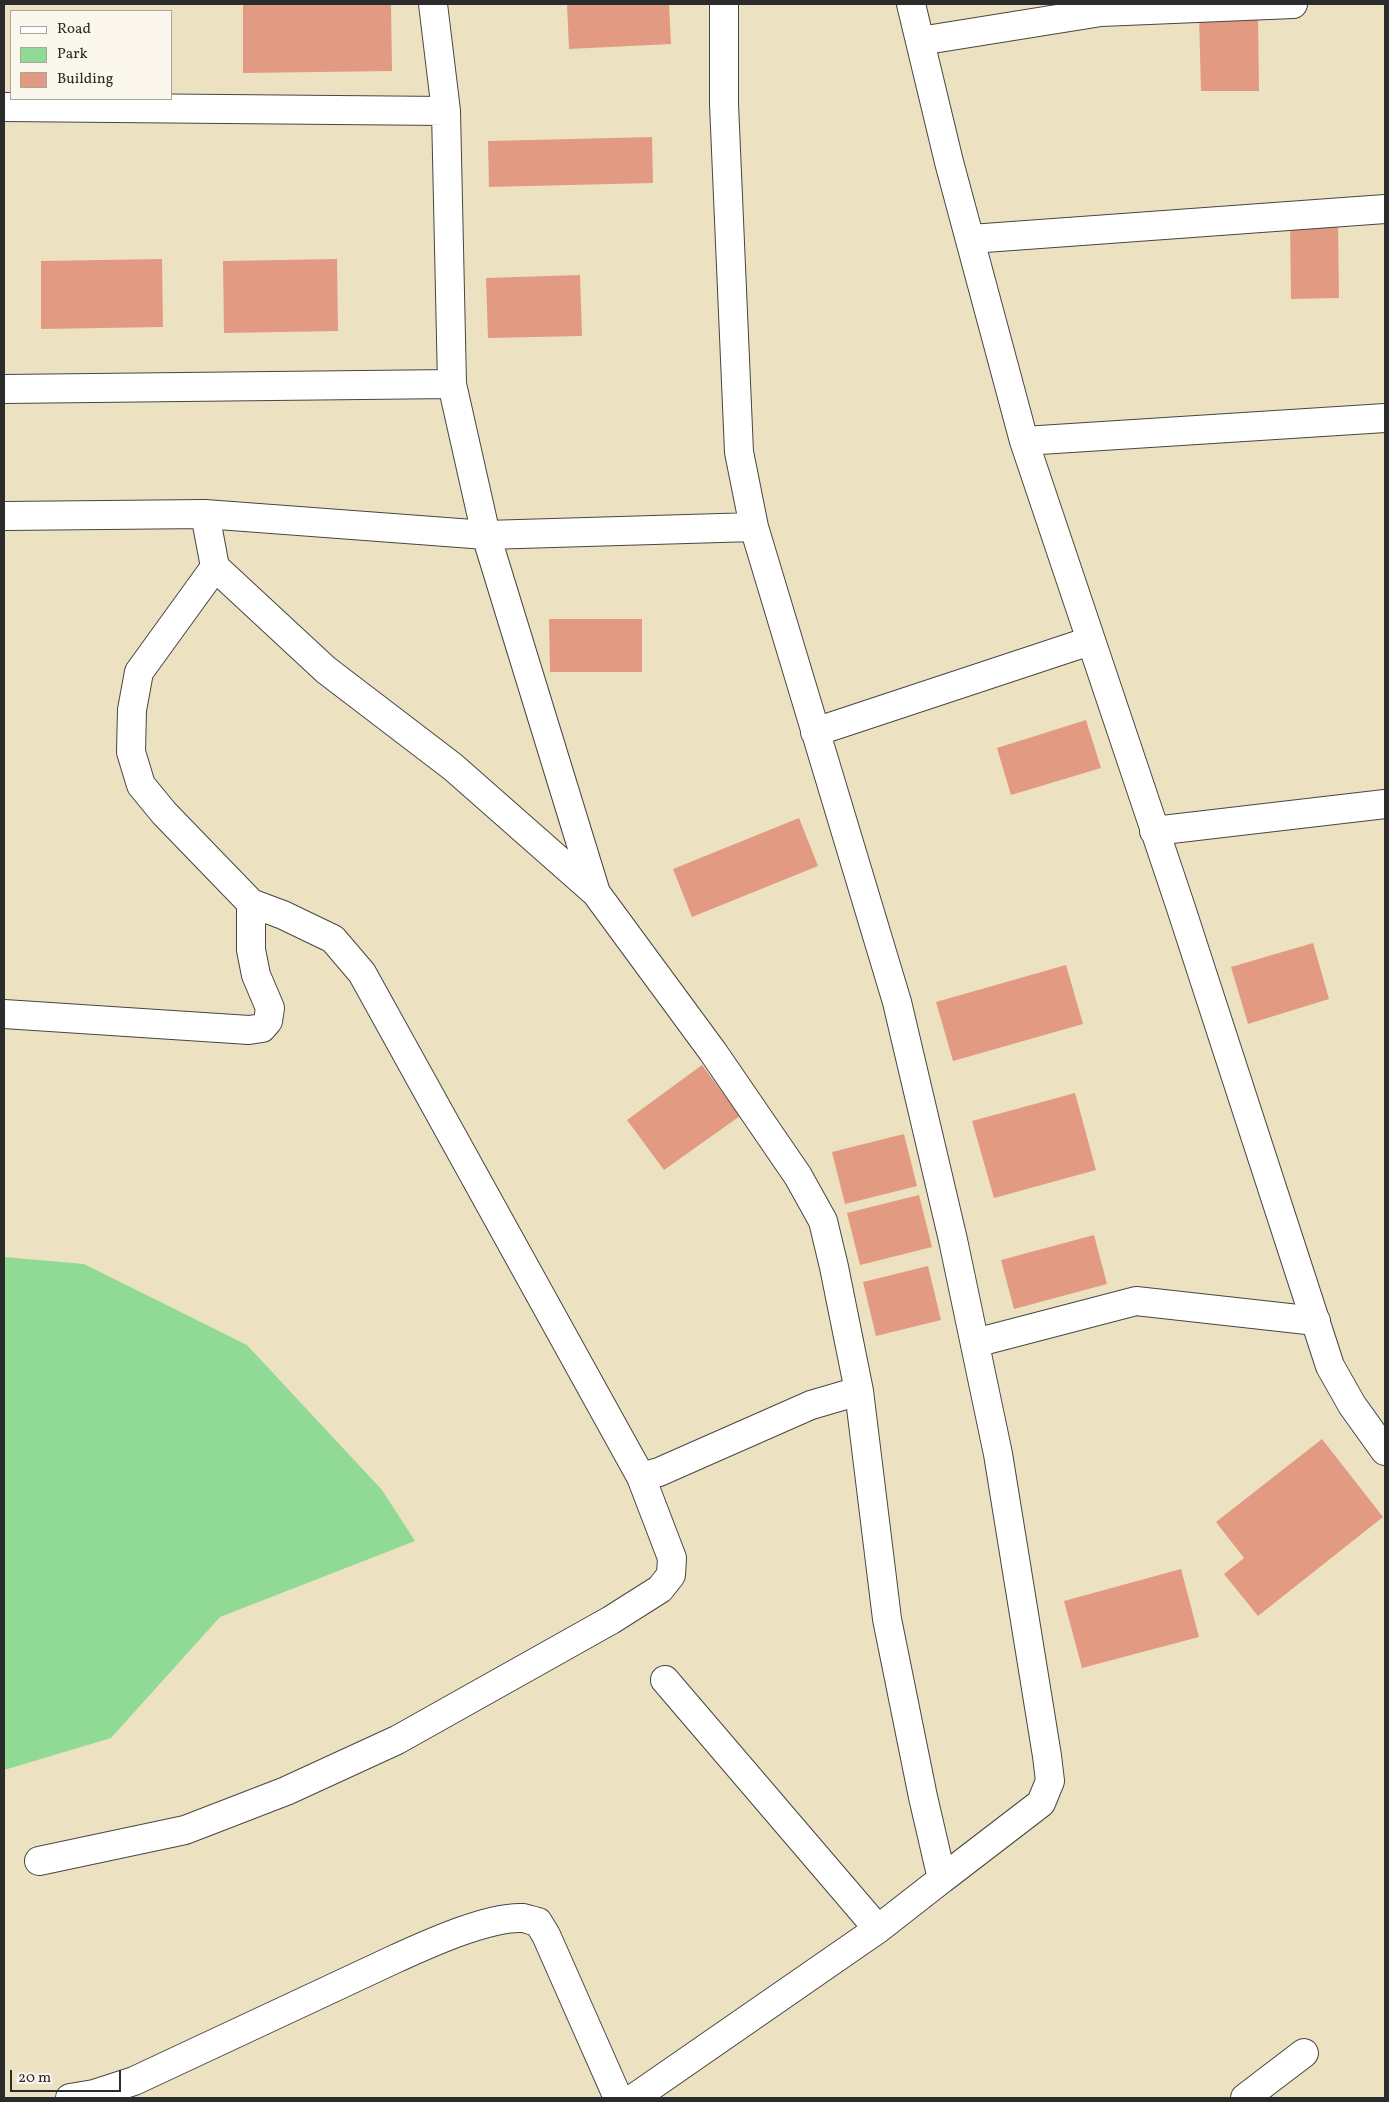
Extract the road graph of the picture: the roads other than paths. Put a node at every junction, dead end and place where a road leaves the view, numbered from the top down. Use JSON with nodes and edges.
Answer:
{"nodes":[{"id":1,"x":433,"y":4,"type":"edge"},
{"id":2,"x":724,"y":4,"type":"edge"},
{"id":3,"x":911,"y":4,"type":"edge"},
{"id":4,"x":1293,"y":4,"type":"edge"},
{"id":5,"x":1101,"y":8,"type":"edge"},
{"id":6,"x":920,"y":41,"type":"junction"},
{"id":7,"x":4,"y":107,"type":"edge"},
{"id":8,"x":446,"y":111,"type":"junction"},
{"id":9,"x":1385,"y":209,"type":"edge"},
{"id":10,"x":971,"y":239,"type":"junction"},
{"id":11,"x":452,"y":384,"type":"junction"},
{"id":12,"x":4,"y":389,"type":"edge"},
{"id":13,"x":1385,"y":418,"type":"edge"},
{"id":14,"x":1024,"y":442,"type":"junction"},
{"id":15,"x":205,"y":514,"type":"junction"},
{"id":16,"x":4,"y":516,"type":"edge"},
{"id":17,"x":754,"y":527,"type":"junction"},
{"id":18,"x":486,"y":535,"type":"junction"},
{"id":19,"x":215,"y":567,"type":"junction"},
{"id":20,"x":1090,"y":641,"type":"junction"},
{"id":21,"x":815,"y":732,"type":"junction"},
{"id":22,"x":1385,"y":804,"type":"edge"},
{"id":23,"x":1154,"y":832,"type":"junction"},
{"id":24,"x":596,"y":893,"type":"junction"},
{"id":25,"x":251,"y":903,"type":"junction"},
{"id":26,"x":4,"y":1014,"type":"edge"},
{"id":27,"x":1316,"y":1321,"type":"junction"},
{"id":28,"x":975,"y":1344,"type":"junction"},
{"id":29,"x":859,"y":1391,"type":"junction"},
{"id":30,"x":1385,"y":1452,"type":"edge"},
{"id":31,"x":641,"y":1477,"type":"junction"},
{"id":32,"x":665,"y":1680,"type":"dead end"},
{"id":33,"x":39,"y":1861,"type":"dead end"},
{"id":34,"x":942,"y":1879,"type":"junction"},
{"id":35,"x":878,"y":1929,"type":"junction"},
{"id":36,"x":1304,"y":2053,"type":"dead end"},
{"id":37,"x":70,"y":2098,"type":"edge"},
{"id":38,"x":618,"y":2098,"type":"edge"},
{"id":39,"x":634,"y":2098,"type":"edge"},
{"id":40,"x":1245,"y":2098,"type":"edge"}],
"edges":[{"from":1,"to":8,"type":"street"},
{"from":2,"to":17,"type":"street"},
{"from":3,"to":6,"type":"street"},
{"from":4,"to":5,"type":"street"},
{"from":5,"to":6,"type":"street"},
{"from":6,"to":10,"type":"street"},
{"from":7,"to":8,"type":"street"},
{"from":8,"to":11,"type":"street"},
{"from":9,"to":10,"type":"street"},
{"from":10,"to":14,"type":"street"},
{"from":11,"to":12,"type":"street"},
{"from":11,"to":18,"type":"street"},
{"from":13,"to":14,"type":"street"},
{"from":14,"to":20,"type":"street"},
{"from":15,"to":16,"type":"street"},
{"from":15,"to":18,"type":"street"},
{"from":15,"to":19,"type":"street"},
{"from":17,"to":18,"type":"street"},
{"from":17,"to":21,"type":"street"},
{"from":18,"to":24,"type":"street"},
{"from":19,"to":24,"type":"street"},
{"from":19,"to":25,"type":"street"},
{"from":20,"to":21,"type":"street"},
{"from":20,"to":23,"type":"street"},
{"from":21,"to":28,"type":"street"},
{"from":22,"to":23,"type":"street"},
{"from":23,"to":27,"type":"street"},
{"from":24,"to":29,"type":"street"},
{"from":25,"to":26,"type":"street"},
{"from":25,"to":31,"type":"street"},
{"from":27,"to":28,"type":"street"},
{"from":27,"to":30,"type":"street"},
{"from":28,"to":34,"type":"street"},
{"from":29,"to":31,"type":"street"},
{"from":29,"to":34,"type":"street"},
{"from":31,"to":33,"type":"street"},
{"from":32,"to":35,"type":"street"},
{"from":34,"to":35,"type":"street"},
{"from":35,"to":39,"type":"street"},
{"from":36,"to":40,"type":"street"},
{"from":37,"to":38,"type":"street"}]}
